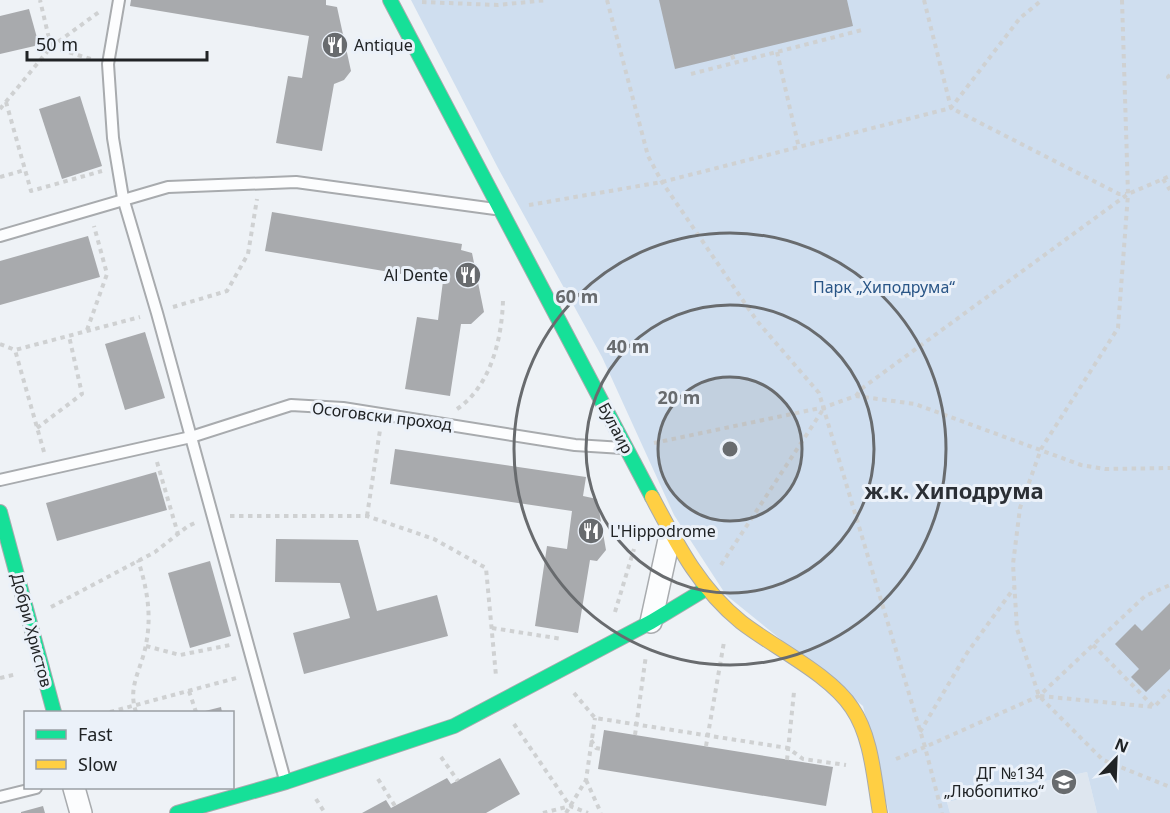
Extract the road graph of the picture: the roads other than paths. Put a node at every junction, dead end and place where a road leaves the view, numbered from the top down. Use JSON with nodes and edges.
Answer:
{"nodes":[{"id":1,"x":119,"y":0,"type":"edge"},
{"id":2,"x":390,"y":0,"type":"edge"},
{"id":3,"x":123,"y":198,"type":"junction"},
{"id":4,"x":501,"y":210,"type":"junction"},
{"id":5,"x":0,"y":236,"type":"edge"},
{"id":6,"x":191,"y":437,"type":"junction"},
{"id":7,"x":628,"y":449,"type":"junction"},
{"id":8,"x":0,"y":480,"type":"edge"},
{"id":9,"x":0,"y":513,"type":"edge"},
{"id":10,"x":670,"y":535,"type":"junction"},
{"id":11,"x":704,"y":590,"type":"junction"},
{"id":12,"x":651,"y":622,"type":"junction"},
{"id":13,"x":54,"y":711,"type":"edge"},
{"id":14,"x":286,"y":782,"type":"junction"},
{"id":15,"x":32,"y":789,"type":"edge"},
{"id":16,"x":74,"y":789,"type":"edge"},
{"id":17,"x":0,"y":797,"type":"edge"},
{"id":18,"x":81,"y":813,"type":"edge"},
{"id":19,"x":177,"y":813,"type":"edge"},
{"id":20,"x":880,"y":813,"type":"edge"}],
"edges":[{"from":1,"to":3,"type":"lane"},
{"from":2,"to":4,"type":"street","name":"Булаир"},
{"from":3,"to":4,"type":"lane"},
{"from":3,"to":5,"type":"lane"},
{"from":3,"to":6,"type":"lane"},
{"from":4,"to":7,"type":"street","name":"Булаир"},
{"from":6,"to":7,"type":"lane","name":"Осоговски проход"},
{"from":6,"to":8,"type":"lane","name":"Осоговски проход"},
{"from":6,"to":14,"type":"lane"},
{"from":7,"to":10,"type":"street","name":"Булаир"},
{"from":9,"to":13,"type":"street","name":"Добри Христов"},
{"from":10,"to":11,"type":"street","name":"Булаир"},
{"from":10,"to":12,"type":"street"},
{"from":11,"to":12,"type":"street"},
{"from":11,"to":20,"type":"street","name":"Булаир"},
{"from":12,"to":14,"type":"street"},
{"from":14,"to":19,"type":"street"},
{"from":15,"to":17,"type":"lane"},
{"from":16,"to":18,"type":"street"}]}
